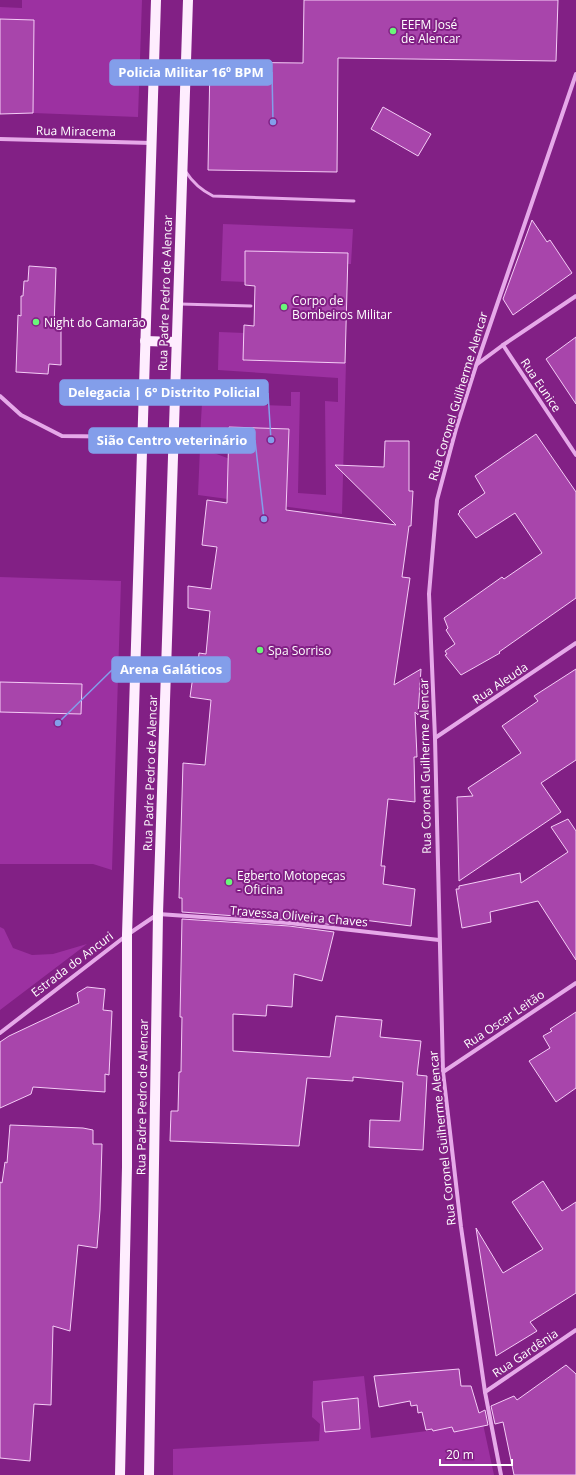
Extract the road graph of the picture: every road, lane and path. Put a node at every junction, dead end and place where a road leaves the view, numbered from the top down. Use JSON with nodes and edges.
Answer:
{"nodes":[{"id":1,"x":156,"y":0,"type":"edge"},
{"id":2,"x":188,"y":0,"type":"edge"},
{"id":3,"x":576,"y":74,"type":"edge"},
{"id":4,"x":0,"y":139,"type":"edge"},
{"id":5,"x":152,"y":143,"type":"junction"},
{"id":6,"x":183,"y":165,"type":"junction"},
{"id":7,"x":354,"y":201,"type":"dead end"},
{"id":8,"x":576,"y":296,"type":"edge"},
{"id":9,"x":178,"y":304,"type":"junction"},
{"id":10,"x":251,"y":306,"type":"dead end"},
{"id":11,"x":145,"y":341,"type":"junction"},
{"id":12,"x":176,"y":342,"type":"junction"},
{"id":13,"x":503,"y":345,"type":"junction"},
{"id":14,"x":476,"y":366,"type":"junction"},
{"id":15,"x":0,"y":396,"type":"edge"},
{"id":16,"x":142,"y":437,"type":"junction"},
{"id":17,"x":576,"y":455,"type":"edge"},
{"id":18,"x":576,"y":643,"type":"edge"},
{"id":19,"x":435,"y":738,"type":"junction"},
{"id":20,"x":158,"y":914,"type":"junction"},
{"id":21,"x":127,"y":935,"type":"junction"},
{"id":22,"x":439,"y":940,"type":"junction"},
{"id":23,"x":576,"y":983,"type":"edge"},
{"id":24,"x":0,"y":1033,"type":"edge"},
{"id":25,"x":443,"y":1072,"type":"junction"},
{"id":26,"x":576,"y":1330,"type":"edge"},
{"id":27,"x":485,"y":1392,"type":"junction"},
{"id":28,"x":120,"y":1475,"type":"edge"},
{"id":29,"x":149,"y":1475,"type":"edge"},
{"id":30,"x":501,"y":1475,"type":"edge"}],
"edges":[{"from":1,"to":5,"type":"main road","name":"Rua Padre Pedro de Alencar"},
{"from":2,"to":6,"type":"main road","name":"Rua Padre Pedro de Alencar"},
{"from":3,"to":14,"type":"street","name":"Rua Coronel Guilherme Alencar"},
{"from":4,"to":5,"type":"street","name":"Rua Miracema"},
{"from":5,"to":11,"type":"main road","name":"Rua Padre Pedro de Alencar"},
{"from":6,"to":7,"type":"lane"},
{"from":6,"to":9,"type":"main road","name":"Rua Padre Pedro de Alencar"},
{"from":8,"to":13,"type":"street"},
{"from":9,"to":10,"type":"lane"},
{"from":9,"to":12,"type":"main road","name":"Rua Padre Pedro de Alencar"},
{"from":11,"to":12,"type":"main road"},
{"from":11,"to":16,"type":"main road","name":"Rua Padre Pedro de Alencar"},
{"from":12,"to":20,"type":"main road","name":"Rua Padre Pedro de Alencar"},
{"from":13,"to":14,"type":"street"},
{"from":13,"to":17,"type":"street","name":"Rua Eunice"},
{"from":14,"to":19,"type":"street","name":"Rua Coronel Guilherme Alencar"},
{"from":15,"to":16,"type":"street"},
{"from":16,"to":21,"type":"main road","name":"Rua Padre Pedro de Alencar"},
{"from":18,"to":19,"type":"street","name":"Rua Aleuda"},
{"from":19,"to":22,"type":"street","name":"Rua Coronel Guilherme Alencar"},
{"from":20,"to":21,"type":"street","name":"Estrada do Ancuri"},
{"from":20,"to":22,"type":"street","name":"Travessa Oliveira Chaves"},
{"from":20,"to":29,"type":"main road","name":"Rua Padre Pedro de Alencar"},
{"from":21,"to":24,"type":"street","name":"Estrada do Ancuri"},
{"from":21,"to":28,"type":"main road","name":"Rua Padre Pedro de Alencar"},
{"from":22,"to":25,"type":"street","name":"Rua Coronel Guilherme Alencar"},
{"from":23,"to":25,"type":"street","name":"Rua Oscar Leitão"},
{"from":25,"to":27,"type":"street","name":"Rua Coronel Guilherme Alencar"},
{"from":26,"to":27,"type":"street","name":"Rua Gardênia"},
{"from":27,"to":30,"type":"street","name":"Rua Coronel Guilherme Alencar"}]}
